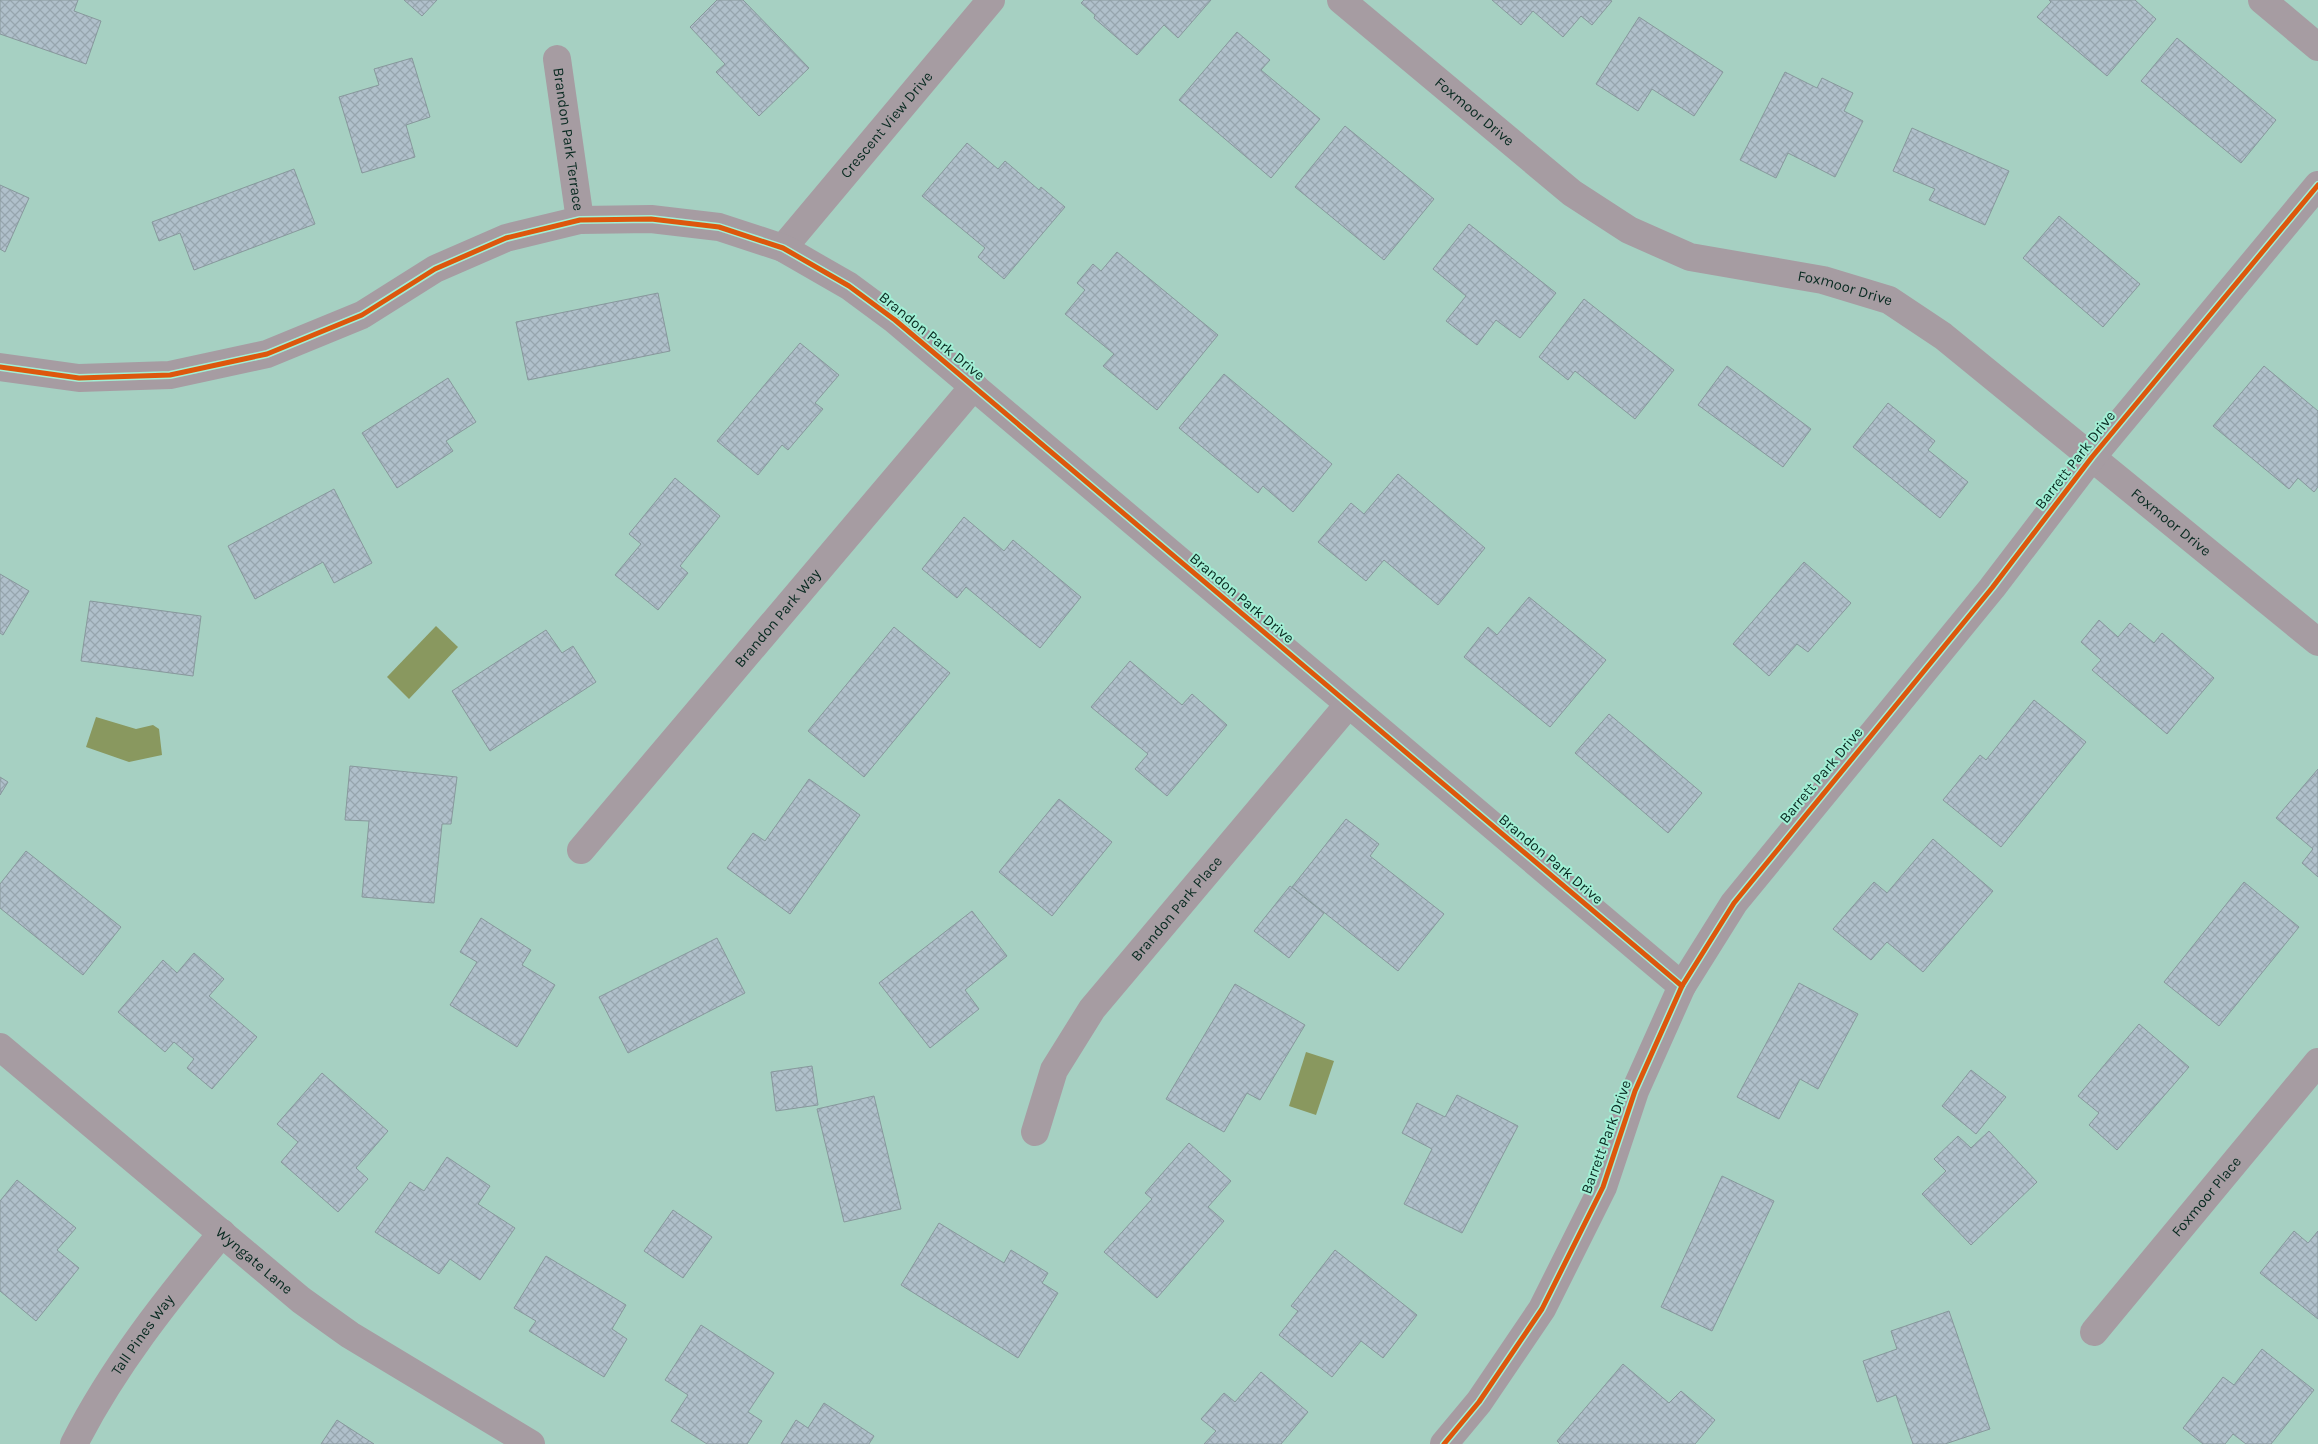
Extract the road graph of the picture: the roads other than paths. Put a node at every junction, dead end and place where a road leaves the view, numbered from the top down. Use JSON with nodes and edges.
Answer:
{"nodes":[{"id":1,"x":991,"y":0,"type":"edge"},
{"id":2,"x":1341,"y":0,"type":"edge"},
{"id":3,"x":2262,"y":0,"type":"edge"},
{"id":4,"x":2318,"y":47,"type":"edge"},
{"id":5,"x":557,"y":59,"type":"dead end"},
{"id":6,"x":2318,"y":185,"type":"edge"},
{"id":7,"x":580,"y":220,"type":"junction"},
{"id":8,"x":783,"y":248,"type":"junction"},
{"id":9,"x":0,"y":367,"type":"edge"},
{"id":10,"x":974,"y":386,"type":"junction"},
{"id":11,"x":2092,"y":457,"type":"junction"},
{"id":12,"x":2318,"y":642,"type":"edge"},
{"id":13,"x":1348,"y":705,"type":"junction"},
{"id":14,"x":580,"y":850,"type":"dead end"},
{"id":15,"x":1682,"y":986,"type":"junction"},
{"id":16,"x":0,"y":1048,"type":"edge"},
{"id":17,"x":2318,"y":1062,"type":"edge"},
{"id":18,"x":1034,"y":1132,"type":"dead end"},
{"id":19,"x":222,"y":1233,"type":"junction"},
{"id":20,"x":2094,"y":1332,"type":"dead end"},
{"id":21,"x":74,"y":1444,"type":"edge"},
{"id":22,"x":531,"y":1444,"type":"edge"},
{"id":23,"x":1444,"y":1444,"type":"edge"}],
"edges":[{"from":1,"to":8,"type":"street","name":"Crescent View Drive"},
{"from":2,"to":11,"type":"street","name":"Foxmoor Drive"},
{"from":3,"to":4,"type":"street"},
{"from":5,"to":7,"type":"street","name":"Brandon Park Terrace"},
{"from":6,"to":11,"type":"street","name":"Barrett Park Drive"},
{"from":7,"to":8,"type":"street","name":"Brandon Park Drive"},
{"from":7,"to":9,"type":"street","name":"Brandon Park Drive"},
{"from":8,"to":10,"type":"street","name":"Brandon Park Drive"},
{"from":10,"to":13,"type":"street","name":"Brandon Park Drive"},
{"from":10,"to":14,"type":"street","name":"Brandon Park Way"},
{"from":11,"to":12,"type":"street","name":"Foxmoor Drive"},
{"from":11,"to":15,"type":"street","name":"Barrett Park Drive"},
{"from":13,"to":15,"type":"street","name":"Brandon Park Drive"},
{"from":13,"to":18,"type":"street","name":"Brandon Park Place"},
{"from":15,"to":23,"type":"street","name":"Barrett Park Drive"},
{"from":16,"to":19,"type":"street","name":"Wyngate Lane"},
{"from":17,"to":20,"type":"street","name":"Foxmoor Place"},
{"from":19,"to":21,"type":"street","name":"Tall Pines Way"},
{"from":19,"to":22,"type":"street","name":"Wyngate Lane"}]}
